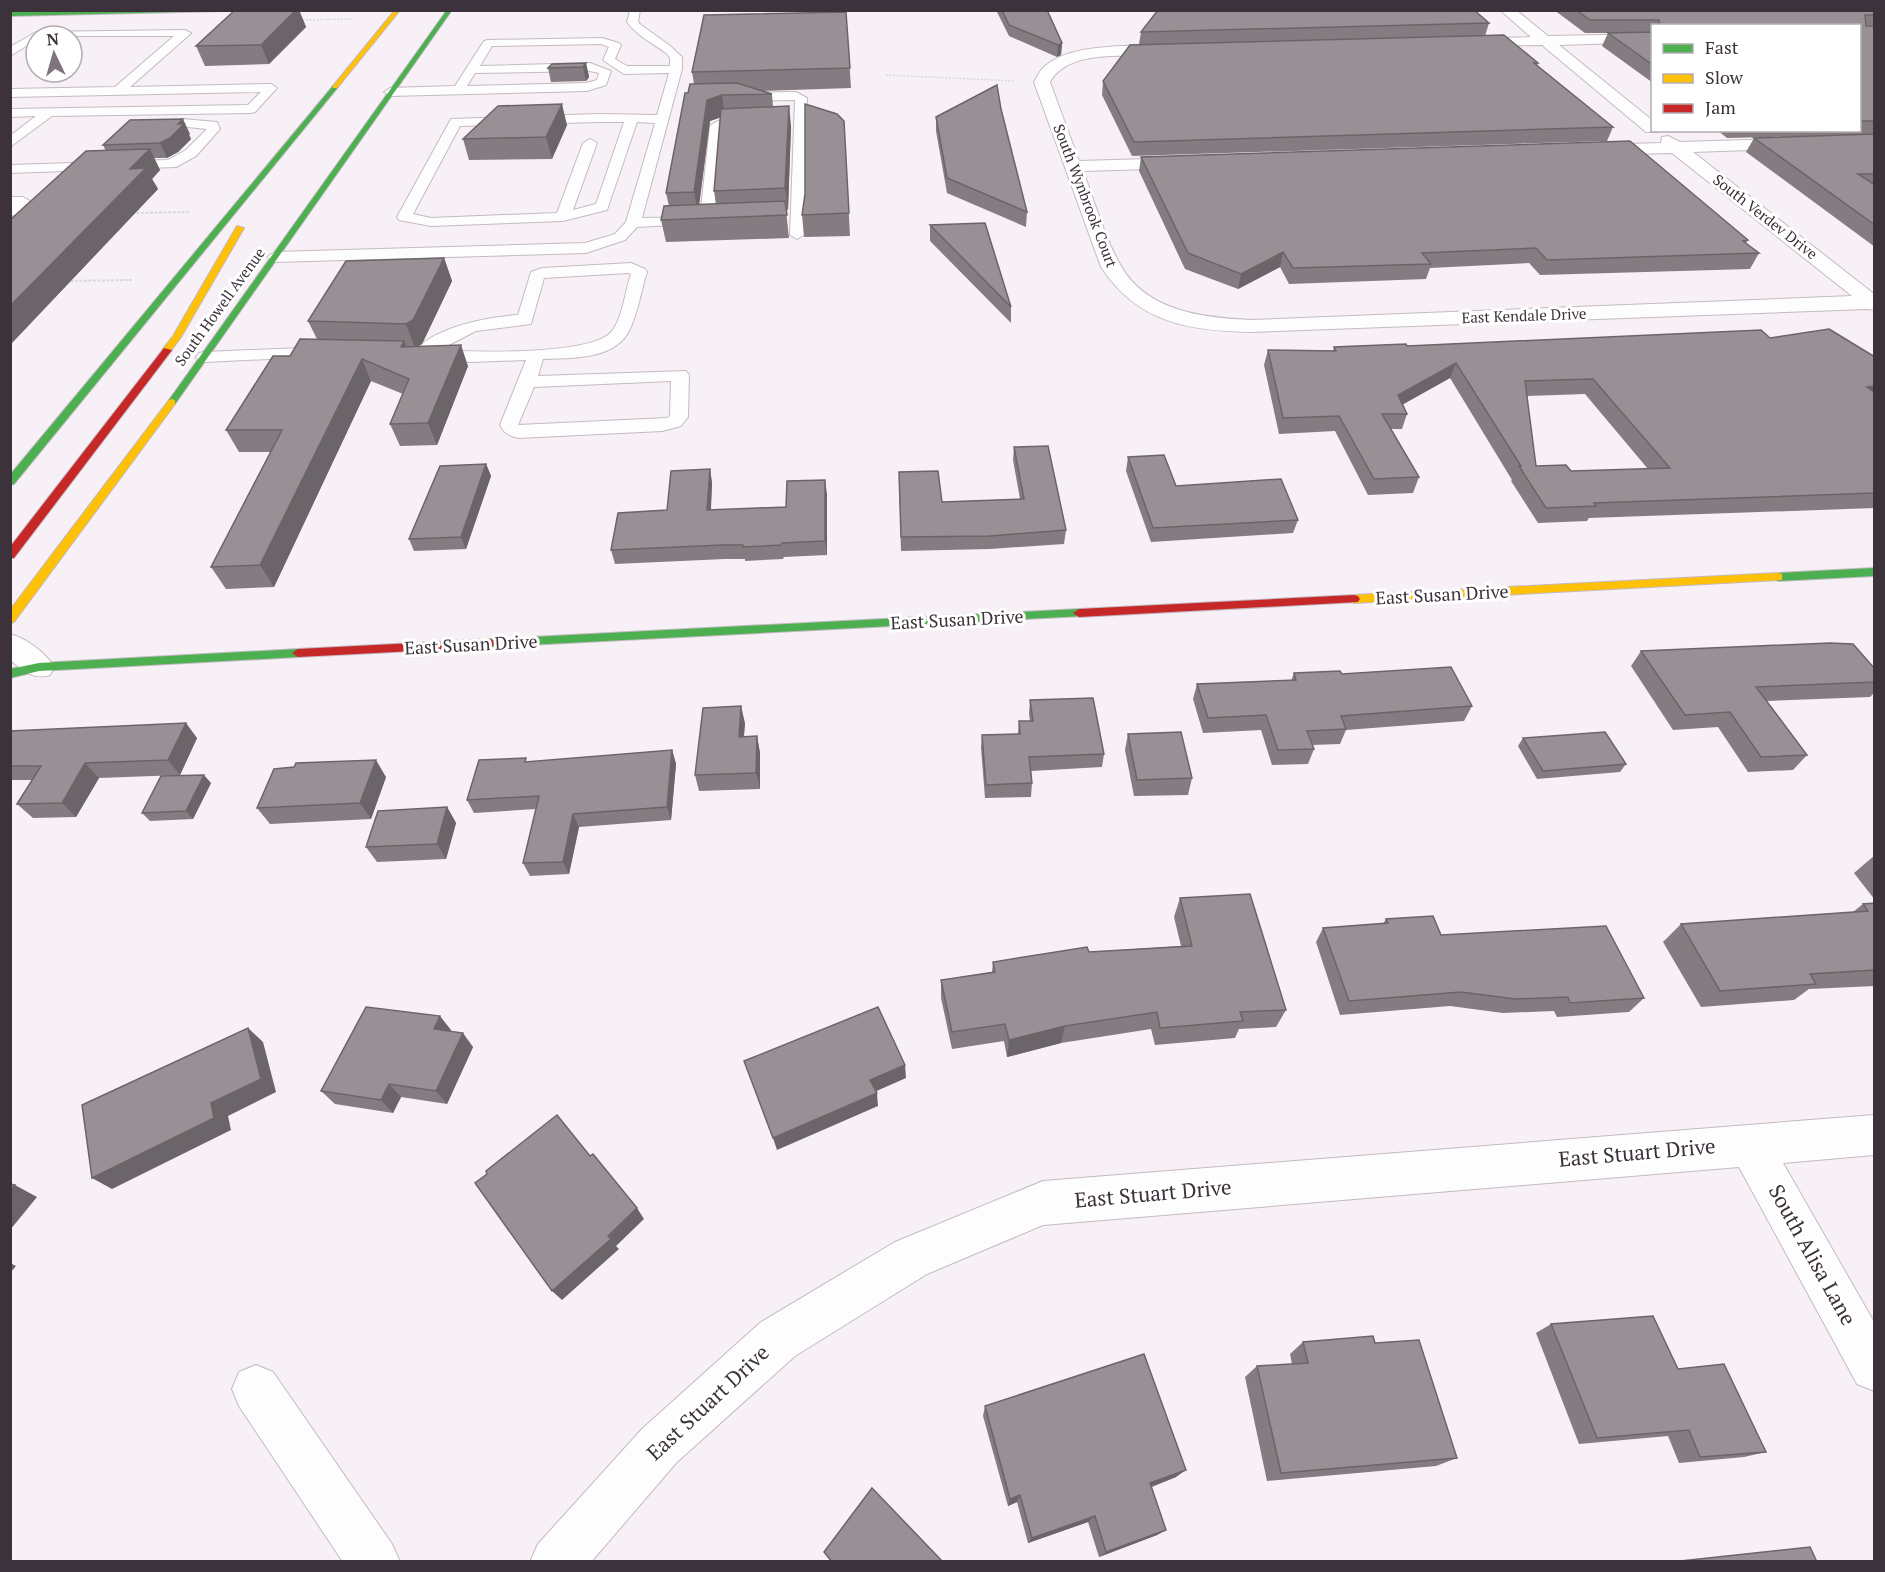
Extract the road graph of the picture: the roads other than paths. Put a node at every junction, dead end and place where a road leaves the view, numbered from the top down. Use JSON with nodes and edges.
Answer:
{"nodes":[{"id":1,"x":269,"y":10,"type":"edge"},
{"id":2,"x":398,"y":10,"type":"edge"},
{"id":3,"x":450,"y":10,"type":"edge"},
{"id":4,"x":635,"y":10,"type":"edge"},
{"id":5,"x":1507,"y":10,"type":"edge"},
{"id":6,"x":10,"y":14,"type":"edge"},
{"id":7,"x":1651,"y":38,"type":"edge"},
{"id":8,"x":1545,"y":41,"type":"junction"},
{"id":9,"x":1458,"y":43,"type":"edge"},
{"id":10,"x":1185,"y":49,"type":"edge"},
{"id":11,"x":10,"y":53,"type":"edge"},
{"id":12,"x":676,"y":69,"type":"junction"},
{"id":13,"x":471,"y":70,"type":"junction"},
{"id":14,"x":459,"y":90,"type":"junction"},
{"id":15,"x":118,"y":91,"type":"junction"},
{"id":16,"x":390,"y":92,"type":"junction"},
{"id":17,"x":610,"y":92,"type":"dead end"},
{"id":18,"x":10,"y":93,"type":"edge"},
{"id":19,"x":723,"y":98,"type":"edge"},
{"id":20,"x":49,"y":112,"type":"junction"},
{"id":21,"x":10,"y":113,"type":"edge"},
{"id":22,"x":662,"y":119,"type":"junction"},
{"id":23,"x":631,"y":120,"type":"junction"},
{"id":24,"x":768,"y":121,"type":"edge"},
{"id":25,"x":33,"y":125,"type":"junction"},
{"id":26,"x":1651,"y":127,"type":"edge"},
{"id":27,"x":594,"y":131,"type":"junction"},
{"id":28,"x":1658,"y":132,"type":"edge"},
{"id":29,"x":1875,"y":141,"type":"edge"},
{"id":30,"x":10,"y":143,"type":"edge"},
{"id":31,"x":1676,"y":147,"type":"junction"},
{"id":32,"x":1575,"y":150,"type":"edge"},
{"id":33,"x":1197,"y":162,"type":"edge"},
{"id":34,"x":1072,"y":166,"type":"junction"},
{"id":35,"x":10,"y":169,"type":"edge"},
{"id":36,"x":266,"y":172,"type":"junction"},
{"id":37,"x":10,"y":201,"type":"edge"},
{"id":38,"x":10,"y":212,"type":"edge"},
{"id":39,"x":563,"y":218,"type":"junction"},
{"id":40,"x":462,"y":221,"type":"junction"},
{"id":41,"x":633,"y":222,"type":"junction"},
{"id":42,"x":797,"y":235,"type":"dead end"},
{"id":43,"x":445,"y":252,"type":"junction"},
{"id":44,"x":275,"y":257,"type":"junction"},
{"id":45,"x":1873,"y":303,"type":"edge"},
{"id":46,"x":1176,"y":316,"type":"joint"},
{"id":47,"x":338,"y":352,"type":"edge"},
{"id":48,"x":536,"y":354,"type":"junction"},
{"id":49,"x":205,"y":357,"type":"junction"},
{"id":50,"x":527,"y":382,"type":"junction"},
{"id":51,"x":10,"y":482,"type":"edge"},
{"id":52,"x":10,"y":555,"type":"edge"},
{"id":53,"x":1875,"y":572,"type":"edge"},
{"id":54,"x":10,"y":619,"type":"edge"},
{"id":55,"x":10,"y":644,"type":"edge"},
{"id":56,"x":39,"y":667,"type":"junction"},
{"id":57,"x":10,"y":674,"type":"edge"},
{"id":58,"x":1875,"y":1135,"type":"edge"},
{"id":59,"x":1749,"y":1144,"type":"junction"},
{"id":60,"x":1875,"y":1367,"type":"edge"},
{"id":61,"x":256,"y":1389,"type":"dead end"},
{"id":62,"x":374,"y":1562,"type":"edge"},
{"id":63,"x":556,"y":1562,"type":"edge"}],
"edges":[{"from":1,"to":6,"type":"main road"},
{"from":2,"to":36,"type":"main road"},
{"from":3,"to":16,"type":"main road","name":"South Howell Avenue"},
{"from":4,"to":12,"type":"lane"},
{"from":5,"to":8,"type":"street","name":"South Verdev Drive"},
{"from":7,"to":8,"type":"street"},
{"from":8,"to":9,"type":"street"},
{"from":8,"to":26,"type":"street","name":"South Verdev Drive"},
{"from":10,"to":34,"type":"street","name":"South Wynbrook Court"},
{"from":11,"to":15,"type":"lane"},
{"from":12,"to":13,"type":"lane"},
{"from":12,"to":22,"type":"lane"},
{"from":13,"to":14,"type":"lane"},
{"from":13,"to":14,"type":"lane"},
{"from":14,"to":16,"type":"lane"},
{"from":14,"to":17,"type":"lane"},
{"from":15,"to":18,"type":"lane"},
{"from":15,"to":20,"type":"lane"},
{"from":16,"to":44,"type":"main road","name":"South Howell Avenue"},
{"from":19,"to":42,"type":"lane"},
{"from":20,"to":21,"type":"lane"},
{"from":20,"to":25,"type":"lane"},
{"from":22,"to":23,"type":"lane"},
{"from":22,"to":41,"type":"lane"},
{"from":23,"to":27,"type":"lane"},
{"from":23,"to":39,"type":"lane"},
{"from":24,"to":41,"type":"lane"},
{"from":25,"to":30,"type":"lane"},
{"from":25,"to":35,"type":"lane"},
{"from":27,"to":39,"type":"lane"},
{"from":27,"to":40,"type":"lane"},
{"from":28,"to":31,"type":"street","name":"South Verdev Drive"},
{"from":29,"to":31,"type":"street"},
{"from":31,"to":32,"type":"street"},
{"from":31,"to":45,"type":"street","name":"South Verdev Drive"},
{"from":33,"to":34,"type":"street"},
{"from":34,"to":46,"type":"street","name":"South Wynbrook Court"},
{"from":36,"to":51,"type":"main road"},
{"from":36,"to":52,"type":"main road"},
{"from":37,"to":38,"type":"lane"},
{"from":39,"to":40,"type":"lane"},
{"from":40,"to":43,"type":"lane"},
{"from":41,"to":43,"type":"lane"},
{"from":43,"to":44,"type":"lane"},
{"from":44,"to":49,"type":"main road","name":"South Howell Avenue"},
{"from":45,"to":46,"type":"street","name":"East Kendale Drive"},
{"from":47,"to":49,"type":"lane"},
{"from":48,"to":48,"type":"lane"},
{"from":48,"to":50,"type":"lane"},
{"from":49,"to":54,"type":"main road","name":"South Howell Avenue"},
{"from":50,"to":50,"type":"lane"},
{"from":53,"to":56,"type":"main road","name":"East Susan Drive"},
{"from":55,"to":56,"type":"street"},
{"from":56,"to":57,"type":"main road","name":"East Susan Drive"},
{"from":58,"to":59,"type":"street","name":"East Stuart Drive"},
{"from":59,"to":60,"type":"street","name":"South Alisa Lane"},
{"from":59,"to":63,"type":"street","name":"East Stuart Drive"},
{"from":61,"to":62,"type":"street"}]}
